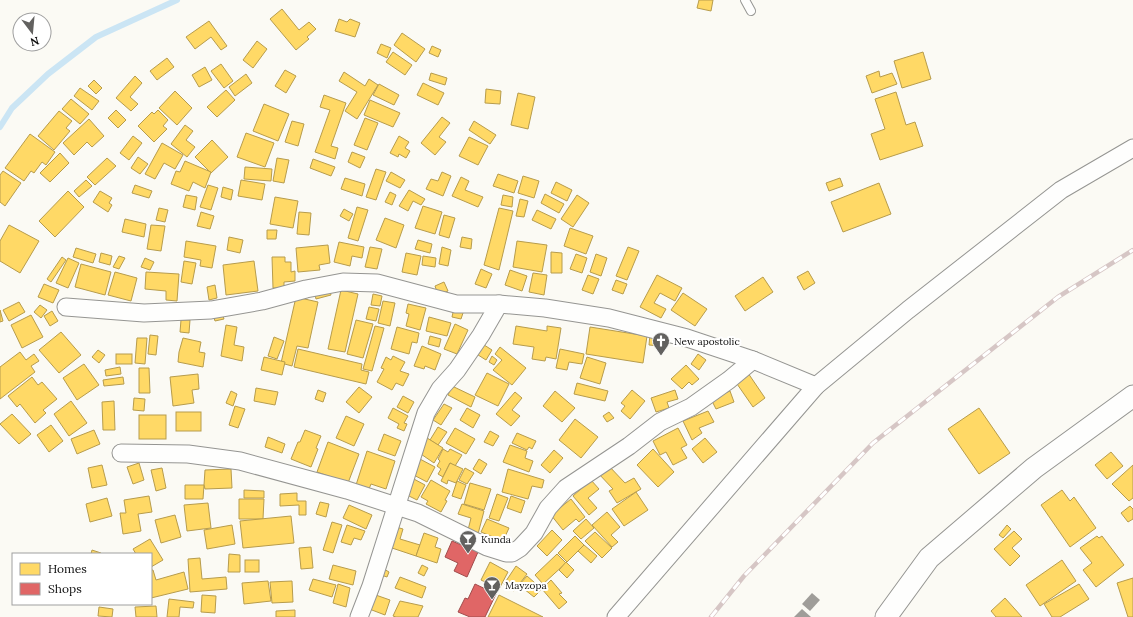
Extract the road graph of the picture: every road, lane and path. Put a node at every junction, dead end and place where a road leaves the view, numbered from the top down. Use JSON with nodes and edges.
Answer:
{"nodes":[{"id":1,"x":745,"y":0,"type":"edge"},
{"id":2,"x":751,"y":11,"type":"dead end"},
{"id":3,"x":1133,"y":148,"type":"edge"},
{"id":4,"x":498,"y":304,"type":"junction"},
{"id":5,"x":66,"y":307,"type":"dead end"},
{"id":6,"x":753,"y":360,"type":"junction"},
{"id":7,"x":816,"y":386,"type":"junction"},
{"id":8,"x":1133,"y":396,"type":"edge"},
{"id":9,"x":121,"y":453,"type":"dead end"},
{"id":10,"x":395,"y":506,"type":"junction"},
{"id":11,"x":359,"y":617,"type":"edge"},
{"id":12,"x":616,"y":617,"type":"edge"},
{"id":13,"x":886,"y":617,"type":"edge"}],
"edges":[{"from":1,"to":2,"type":"lane"},
{"from":3,"to":7,"type":"street"},
{"from":4,"to":5,"type":"street"},
{"from":4,"to":6,"type":"street"},
{"from":4,"to":10,"type":"street"},
{"from":6,"to":7,"type":"street"},
{"from":6,"to":10,"type":"street"},
{"from":7,"to":12,"type":"street"},
{"from":8,"to":13,"type":"street"},
{"from":9,"to":10,"type":"street"},
{"from":10,"to":11,"type":"street"}]}
